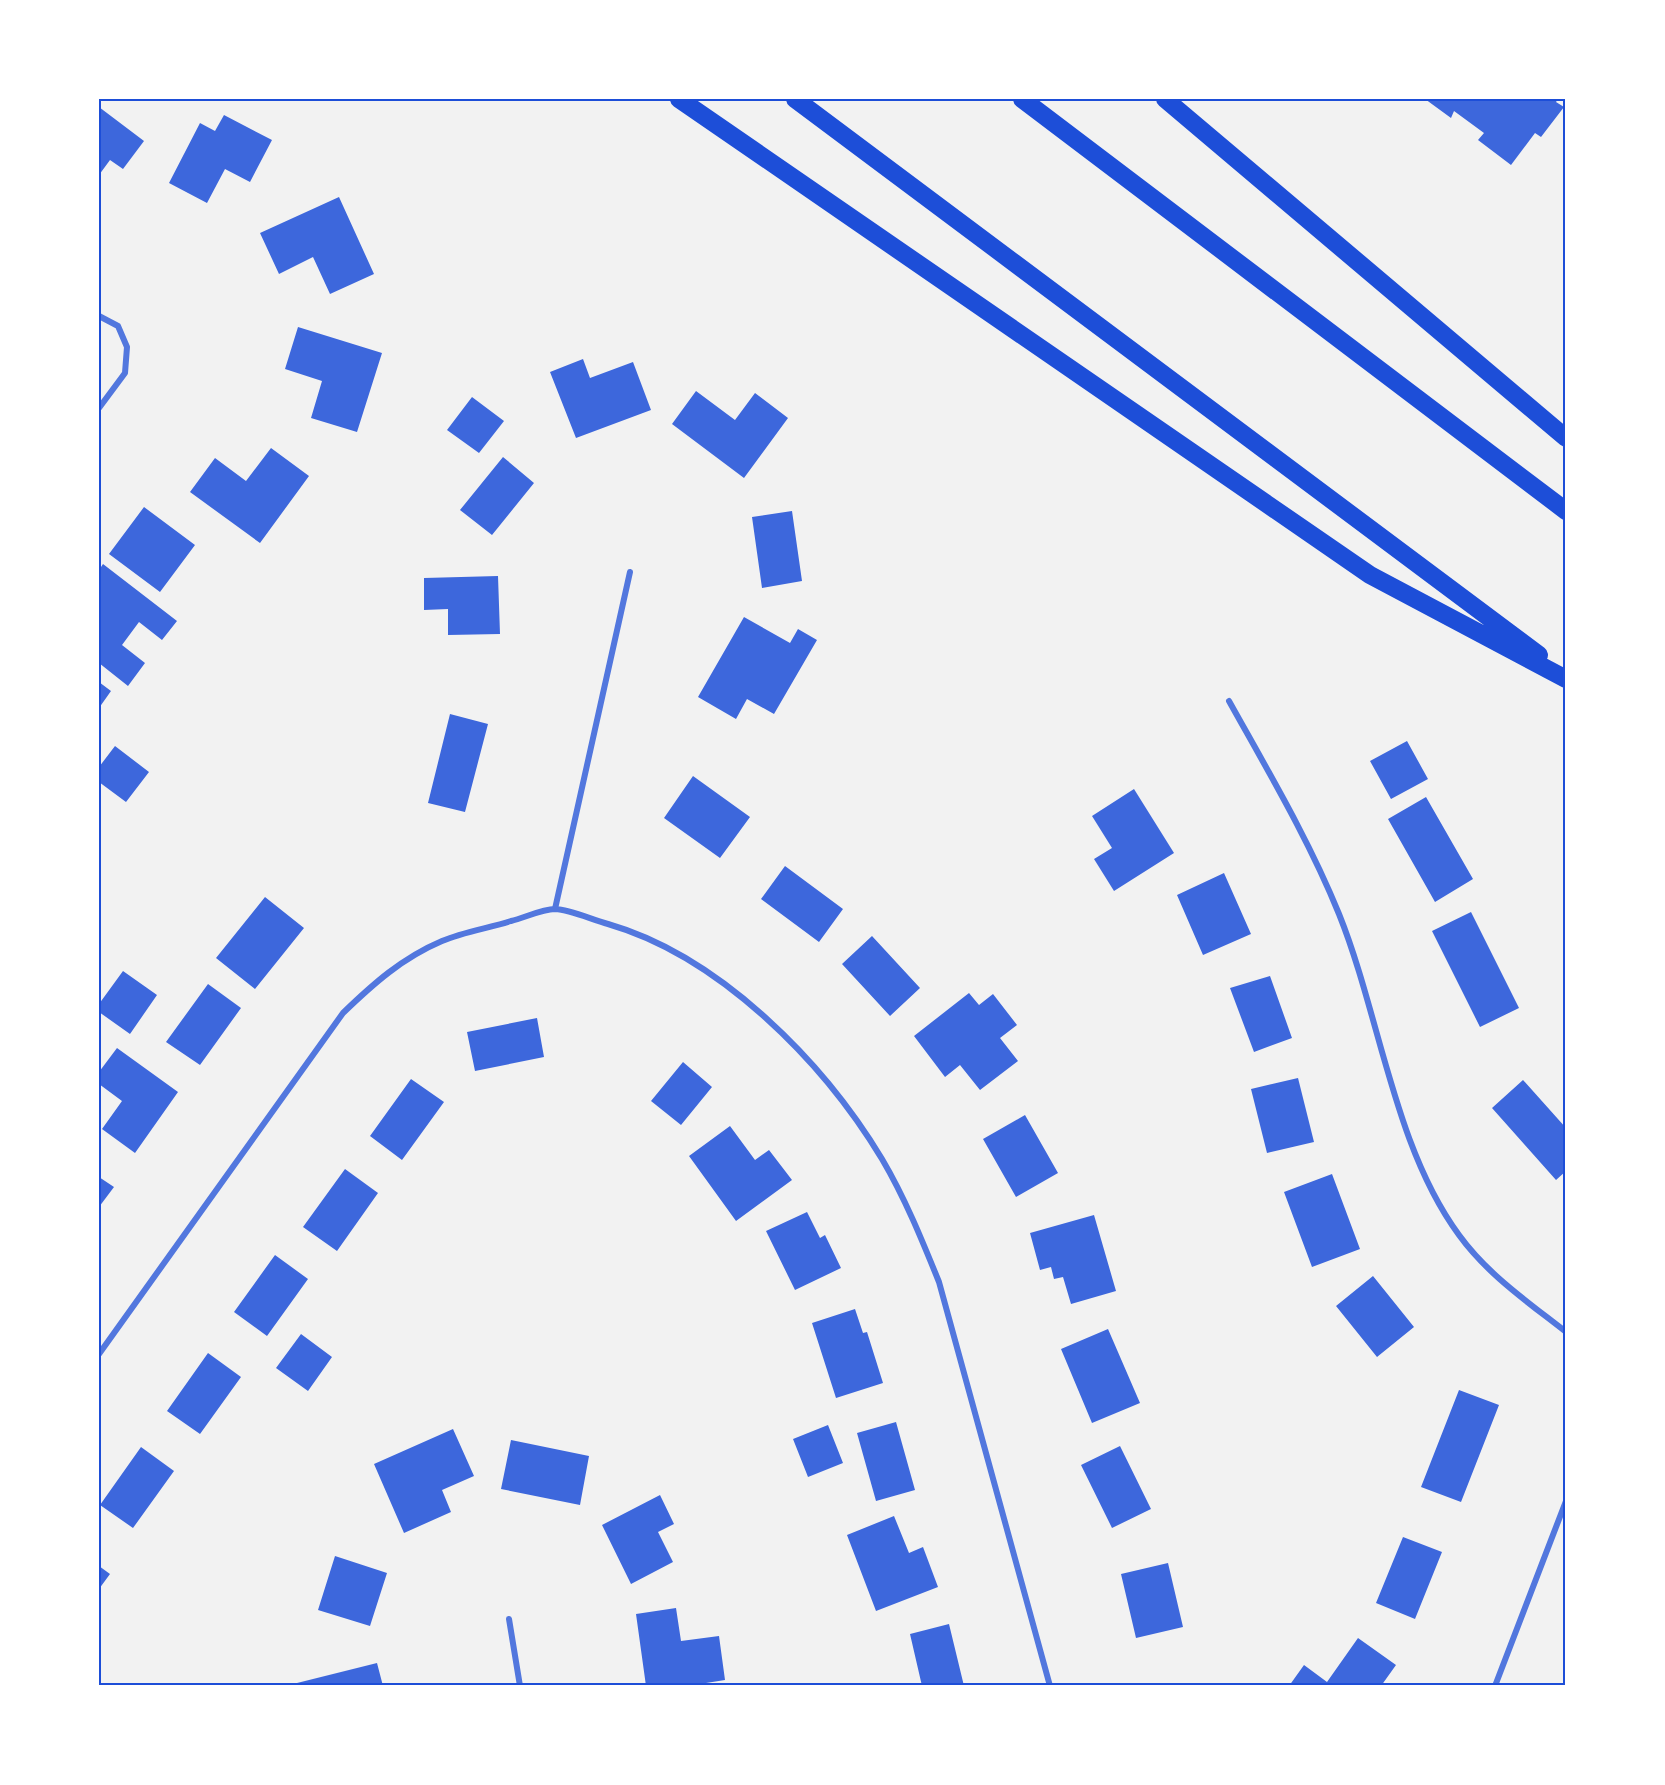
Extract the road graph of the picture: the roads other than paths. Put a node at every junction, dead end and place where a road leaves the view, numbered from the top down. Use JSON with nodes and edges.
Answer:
{"nodes":[{"id":1,"x":679,"y":99,"type":"edge"},
{"id":2,"x":795,"y":99,"type":"edge"},
{"id":3,"x":1022,"y":99,"type":"edge"},
{"id":4,"x":1165,"y":99,"type":"edge"},
{"id":5,"x":99,"y":316,"type":"edge"},
{"id":6,"x":99,"y":408,"type":"edge"},
{"id":7,"x":1566,"y":438,"type":"edge"},
{"id":8,"x":1566,"y":511,"type":"edge"},
{"id":9,"x":630,"y":572,"type":"dead end"},
{"id":10,"x":1566,"y":677,"type":"edge"},
{"id":11,"x":1229,"y":700,"type":"dead end"},
{"id":12,"x":555,"y":909,"type":"junction"},
{"id":13,"x":1566,"y":1332,"type":"edge"},
{"id":14,"x":99,"y":1354,"type":"edge"},
{"id":15,"x":1566,"y":1501,"type":"edge"},
{"id":16,"x":509,"y":1619,"type":"dead end"},
{"id":17,"x":520,"y":1686,"type":"edge"},
{"id":18,"x":1050,"y":1686,"type":"edge"},
{"id":19,"x":1495,"y":1686,"type":"edge"}],
"edges":[{"from":1,"to":10,"type":"highway"},
{"from":2,"to":10,"type":"highway"},
{"from":3,"to":8,"type":"highway"},
{"from":4,"to":7,"type":"highway"},
{"from":5,"to":6,"type":"street"},
{"from":9,"to":12,"type":"street"},
{"from":11,"to":13,"type":"street"},
{"from":12,"to":14,"type":"street"},
{"from":12,"to":18,"type":"street"},
{"from":15,"to":19,"type":"street"},
{"from":16,"to":17,"type":"street"}]}
